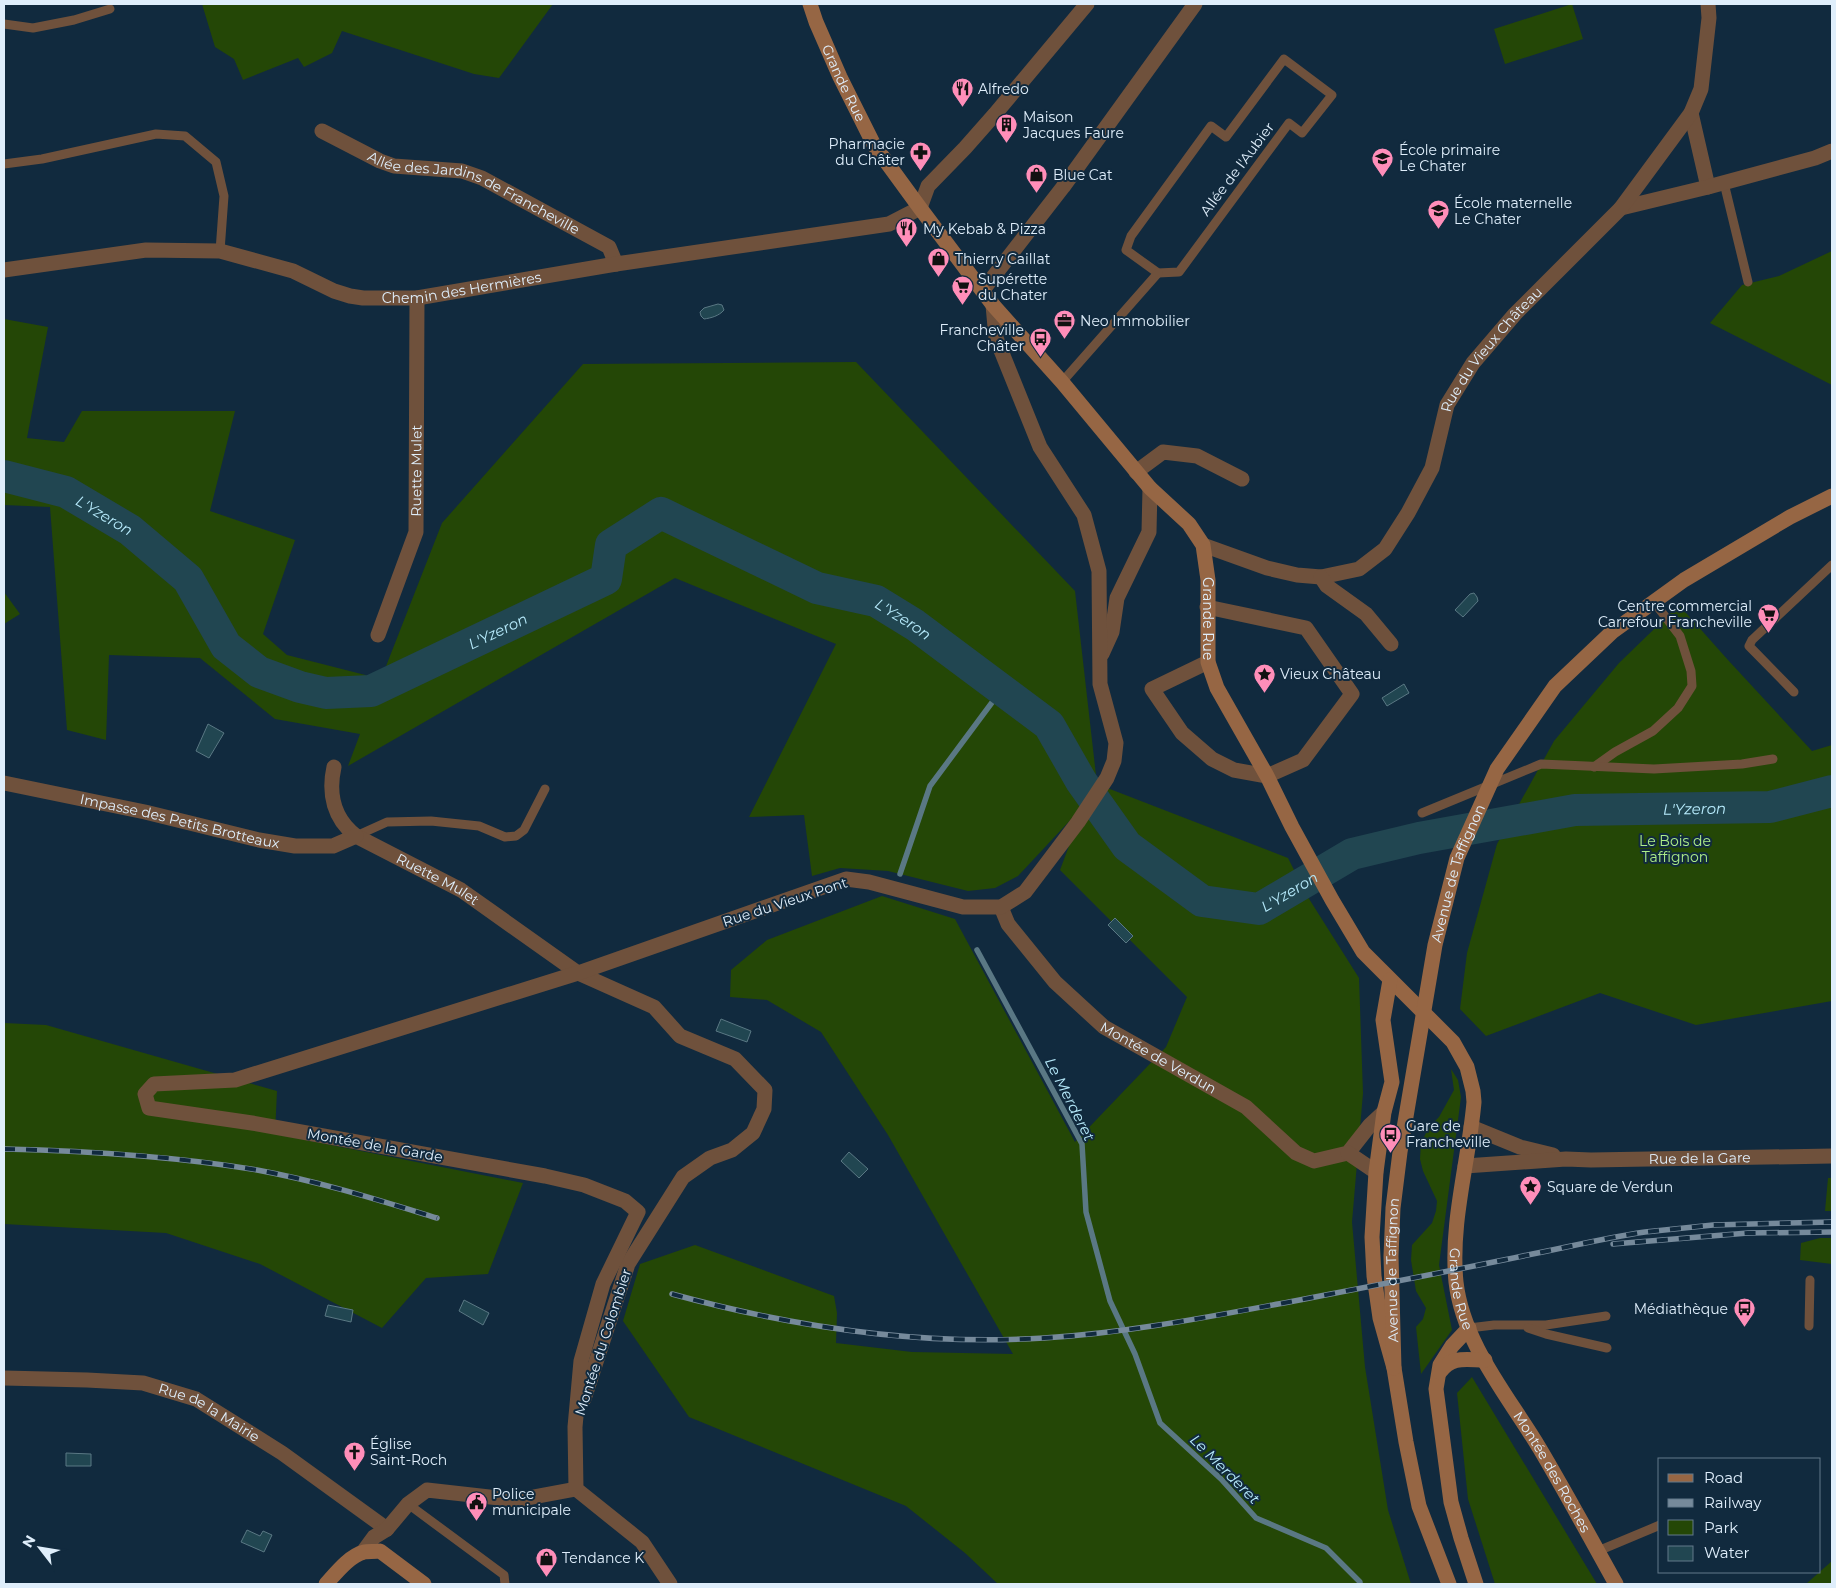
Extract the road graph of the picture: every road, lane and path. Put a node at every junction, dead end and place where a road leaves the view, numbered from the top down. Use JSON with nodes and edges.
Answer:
{"nodes":[{"id":1,"x":810,"y":4,"type":"edge"},
{"id":2,"x":1087,"y":4,"type":"edge"},
{"id":3,"x":1195,"y":4,"type":"edge"},
{"id":4,"x":1708,"y":4,"type":"edge"},
{"id":5,"x":110,"y":9,"type":"dead end"},
{"id":6,"x":4,"y":24,"type":"edge"},
{"id":7,"x":1691,"y":113,"type":"junction"},
{"id":8,"x":322,"y":131,"type":"dead end"},
{"id":9,"x":1832,"y":151,"type":"edge"},
{"id":10,"x":4,"y":164,"type":"edge"},
{"id":11,"x":1724,"y":182,"type":"junction"},
{"id":12,"x":1708,"y":187,"type":"junction"},
{"id":13,"x":920,"y":208,"type":"junction"},
{"id":14,"x":1621,"y":208,"type":"junction"},
{"id":15,"x":220,"y":251,"type":"junction"},
{"id":16,"x":616,"y":264,"type":"junction"},
{"id":17,"x":4,"y":270,"type":"edge"},
{"id":18,"x":1158,"y":273,"type":"junction"},
{"id":19,"x":1748,"y":282,"type":"dead end"},
{"id":20,"x":982,"y":290,"type":"junction"},
{"id":21,"x":417,"y":298,"type":"junction"},
{"id":22,"x":993,"y":305,"type":"junction"},
{"id":23,"x":1062,"y":382,"type":"junction"},
{"id":24,"x":1136,"y":472,"type":"junction"},
{"id":25,"x":1242,"y":479,"type":"dead end"},
{"id":26,"x":1832,"y":484,"type":"edge"},
{"id":27,"x":1150,"y":488,"type":"junction"},
{"id":28,"x":1832,"y":496,"type":"edge"},
{"id":29,"x":1790,"y":517,"type":"junction"},
{"id":30,"x":1203,"y":546,"type":"junction"},
{"id":31,"x":1832,"y":565,"type":"edge"},
{"id":32,"x":1321,"y":577,"type":"junction"},
{"id":33,"x":1654,"y":602,"type":"junction"},
{"id":34,"x":1207,"y":607,"type":"junction"},
{"id":35,"x":378,"y":636,"type":"dead end"},
{"id":36,"x":1391,"y":644,"type":"dead end"},
{"id":37,"x":1100,"y":657,"type":"junction"},
{"id":38,"x":1208,"y":662,"type":"junction"},
{"id":39,"x":1794,"y":692,"type":"dead end"},
{"id":40,"x":1773,"y":759,"type":"dead end"},
{"id":41,"x":334,"y":767,"type":"dead end"},
{"id":42,"x":1594,"y":767,"type":"junction"},
{"id":43,"x":4,"y":782,"type":"edge"},
{"id":44,"x":1270,"y":783,"type":"junction"},
{"id":45,"x":545,"y":789,"type":"dead end"},
{"id":46,"x":1422,"y":813,"type":"dead end"},
{"id":47,"x":356,"y":836,"type":"junction"},
{"id":48,"x":1001,"y":907,"type":"junction"},
{"id":49,"x":578,"y":973,"type":"junction"},
{"id":50,"x":1394,"y":985,"type":"junction"},
{"id":51,"x":1384,"y":1112,"type":"junction"},
{"id":52,"x":1471,"y":1127,"type":"junction"},
{"id":53,"x":1348,"y":1154,"type":"junction"},
{"id":54,"x":1832,"y":1156,"type":"edge"},
{"id":55,"x":1566,"y":1158,"type":"junction"},
{"id":56,"x":1465,"y":1166,"type":"junction"},
{"id":57,"x":1376,"y":1172,"type":"junction"},
{"id":58,"x":1810,"y":1280,"type":"dead end"},
{"id":59,"x":1606,"y":1316,"type":"dead end"},
{"id":60,"x":1521,"y":1325,"type":"junction"},
{"id":61,"x":1809,"y":1326,"type":"dead end"},
{"id":62,"x":1470,"y":1328,"type":"junction"},
{"id":63,"x":1607,"y":1348,"type":"dead end"},
{"id":64,"x":1485,"y":1360,"type":"junction"},
{"id":65,"x":1394,"y":1368,"type":"junction"},
{"id":66,"x":4,"y":1378,"type":"edge"},
{"id":67,"x":1437,"y":1378,"type":"junction"},
{"id":68,"x":575,"y":1427,"type":"junction"},
{"id":69,"x":576,"y":1489,"type":"junction"},
{"id":70,"x":408,"y":1504,"type":"junction"},
{"id":71,"x":1658,"y":1527,"type":"edge"},
{"id":72,"x":387,"y":1529,"type":"junction"},
{"id":73,"x":1598,"y":1551,"type":"junction"},
{"id":74,"x":363,"y":1552,"type":"junction"},
{"id":75,"x":326,"y":1584,"type":"edge"},
{"id":76,"x":424,"y":1584,"type":"edge"},
{"id":77,"x":505,"y":1584,"type":"edge"},
{"id":78,"x":670,"y":1584,"type":"edge"},
{"id":79,"x":1449,"y":1584,"type":"edge"},
{"id":80,"x":1476,"y":1584,"type":"edge"},
{"id":81,"x":1616,"y":1584,"type":"edge"}],
"edges":[{"from":1,"to":13,"type":"street","name":"Grande Rue"},
{"from":2,"to":13,"type":"street"},
{"from":3,"to":20,"type":"street"},
{"from":4,"to":7,"type":"street","name":"Rue du Vieux Château"},
{"from":5,"to":6,"type":"lane"},
{"from":7,"to":12,"type":"street"},
{"from":7,"to":14,"type":"street","name":"Rue du Vieux Château"},
{"from":8,"to":16,"type":"street","name":"Allée des Jardins de Francheville"},
{"from":9,"to":11,"type":"street"},
{"from":10,"to":15,"type":"lane"},
{"from":11,"to":12,"type":"street"},
{"from":11,"to":19,"type":"lane"},
{"from":12,"to":14,"type":"street"},
{"from":13,"to":16,"type":"street","name":"Chemin des Hermières"},
{"from":13,"to":20,"type":"street","name":"Grande Rue"},
{"from":14,"to":32,"type":"street","name":"Rue du Vieux Château"},
{"from":15,"to":17,"type":"street","name":"Chemin des Hermières"},
{"from":15,"to":21,"type":"street","name":"Chemin des Hermières"},
{"from":16,"to":21,"type":"street","name":"Chemin des Hermières"},
{"from":18,"to":18,"type":"lane","name":"Allée de l'Aubier"},
{"from":18,"to":23,"type":"lane"},
{"from":20,"to":22,"type":"street","name":"Grande Rue"},
{"from":21,"to":35,"type":"street","name":"Ruette Mulet"},
{"from":22,"to":23,"type":"street","name":"Grande Rue"},
{"from":22,"to":37,"type":"street"},
{"from":23,"to":24,"type":"street","name":"Grande Rue"},
{"from":24,"to":25,"type":"street"},
{"from":24,"to":27,"type":"street","name":"Grande Rue"},
{"from":26,"to":29,"type":"street","name":"Avenue de Taffignon"},
{"from":27,"to":30,"type":"street","name":"Grande Rue"},
{"from":27,"to":37,"type":"street"},
{"from":28,"to":29,"type":"street","name":"Avenue de Taffignon"},
{"from":29,"to":33,"type":"street","name":"Avenue de Taffignon"},
{"from":30,"to":32,"type":"street","name":"Rue du Vieux Château"},
{"from":30,"to":34,"type":"street","name":"Grande Rue"},
{"from":31,"to":39,"type":"lane"},
{"from":32,"to":36,"type":"street"},
{"from":33,"to":42,"type":"lane"},
{"from":33,"to":65,"type":"street","name":"Avenue de Taffignon"},
{"from":34,"to":38,"type":"street","name":"Grande Rue"},
{"from":34,"to":44,"type":"street"},
{"from":37,"to":48,"type":"street"},
{"from":38,"to":44,"type":"street","name":"Grande Rue"},
{"from":38,"to":44,"type":"street"},
{"from":40,"to":42,"type":"lane"},
{"from":41,"to":47,"type":"street","name":"Ruette Mulet"},
{"from":42,"to":46,"type":"lane"},
{"from":43,"to":47,"type":"street","name":"Impasse des Petits Brotteaux"},
{"from":44,"to":50,"type":"street","name":"Grande Rue"},
{"from":45,"to":47,"type":"lane"},
{"from":47,"to":49,"type":"street","name":"Ruette Mulet"},
{"from":48,"to":49,"type":"street","name":"Rue du Vieux Pont"},
{"from":48,"to":53,"type":"street","name":"Montée de Verdun"},
{"from":49,"to":68,"type":"street","name":"Montée du Colombier"},
{"from":49,"to":68,"type":"street","name":"Montée de la Garde"},
{"from":50,"to":51,"type":"street"},
{"from":50,"to":52,"type":"street","name":"Grande Rue"},
{"from":51,"to":53,"type":"street"},
{"from":51,"to":57,"type":"street"},
{"from":52,"to":55,"type":"street","name":"Rue de la Gare"},
{"from":52,"to":56,"type":"street","name":"Grande Rue"},
{"from":53,"to":57,"type":"street"},
{"from":54,"to":55,"type":"street","name":"Rue de la Gare"},
{"from":55,"to":56,"type":"street","name":"Rue de la Gare"},
{"from":56,"to":62,"type":"street","name":"Grande Rue"},
{"from":57,"to":65,"type":"street"},
{"from":58,"to":61,"type":"lane"},
{"from":59,"to":60,"type":"lane"},
{"from":60,"to":62,"type":"lane"},
{"from":60,"to":63,"type":"lane"},
{"from":62,"to":64,"type":"street","name":"Grande Rue"},
{"from":62,"to":67,"type":"street"},
{"from":64,"to":67,"type":"street"},
{"from":64,"to":73,"type":"street","name":"Montée des Roches"},
{"from":65,"to":79,"type":"street"},
{"from":66,"to":72,"type":"street","name":"Rue de la Mairie"},
{"from":67,"to":80,"type":"street"},
{"from":68,"to":69,"type":"street","name":"Montée de la Garde"},
{"from":69,"to":70,"type":"street"},
{"from":69,"to":78,"type":"street"},
{"from":70,"to":72,"type":"street"},
{"from":70,"to":77,"type":"lane"},
{"from":71,"to":73,"type":"lane"},
{"from":72,"to":74,"type":"street"},
{"from":73,"to":81,"type":"street","name":"Montée des Roches"},
{"from":74,"to":75,"type":"street"},
{"from":74,"to":76,"type":"street"}]}
